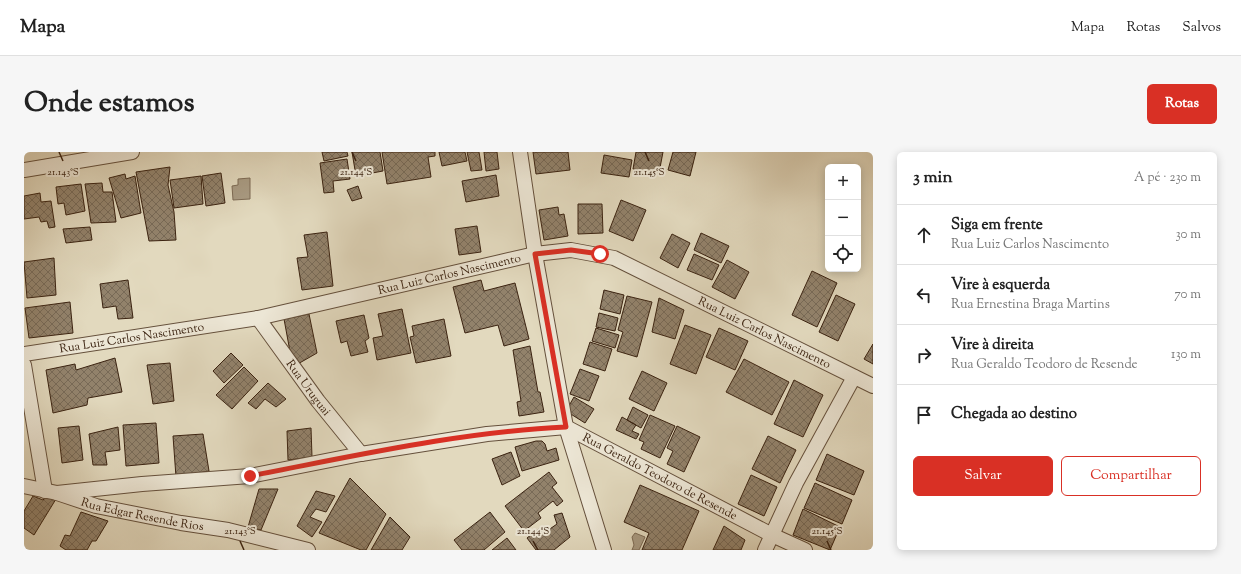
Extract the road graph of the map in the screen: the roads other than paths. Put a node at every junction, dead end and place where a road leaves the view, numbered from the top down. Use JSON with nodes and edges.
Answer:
{"nodes":[{"id":1,"x":132,"y":152,"type":"edge"},
{"id":2,"x":520,"y":152,"type":"edge"},
{"id":3,"x":24,"y":170,"type":"edge"},
{"id":4,"x":535,"y":254,"type":"junction"},
{"id":5,"x":258,"y":318,"type":"junction"},
{"id":6,"x":24,"y":354,"type":"edge"},
{"id":7,"x":24,"y":365,"type":"edge"},
{"id":8,"x":854,"y":377,"type":"junction"},
{"id":9,"x":873,"y":386,"type":"edge"},
{"id":10,"x":566,"y":427,"type":"junction"},
{"id":11,"x":361,"y":454,"type":"junction"},
{"id":12,"x":24,"y":486,"type":"edge"},
{"id":13,"x":51,"y":492,"type":"junction"},
{"id":14,"x":772,"y":535,"type":"junction"},
{"id":15,"x":308,"y":550,"type":"edge"},
{"id":16,"x":604,"y":550,"type":"edge"},
{"id":17,"x":765,"y":550,"type":"edge"},
{"id":18,"x":805,"y":550,"type":"edge"}],
"edges":[{"from":1,"to":3,"type":"street"},
{"from":2,"to":4,"type":"street"},
{"from":4,"to":5,"type":"street","name":"Rua Luiz Carlos Nascimento"},
{"from":4,"to":8,"type":"street","name":"Rua Luiz Carlos Nascimento"},
{"from":4,"to":10,"type":"street"},
{"from":5,"to":6,"type":"street","name":"Rua Luiz Carlos Nascimento"},
{"from":5,"to":11,"type":"street","name":"Rua Uruguai"},
{"from":7,"to":13,"type":"street"},
{"from":8,"to":9,"type":"street","name":"Rua Luiz Carlos Nascimento"},
{"from":8,"to":14,"type":"street"},
{"from":10,"to":11,"type":"street"},
{"from":10,"to":14,"type":"street","name":"Rua Geraldo Teodoro de Resende"},
{"from":10,"to":16,"type":"street"},
{"from":11,"to":13,"type":"street"},
{"from":12,"to":13,"type":"street","name":"Rua Edgar Resende Rios"},
{"from":13,"to":15,"type":"street","name":"Rua Edgar Resende Rios"},
{"from":14,"to":17,"type":"street"},
{"from":14,"to":18,"type":"street","name":"Rua Geraldo Teodoro de Resende"}]}
